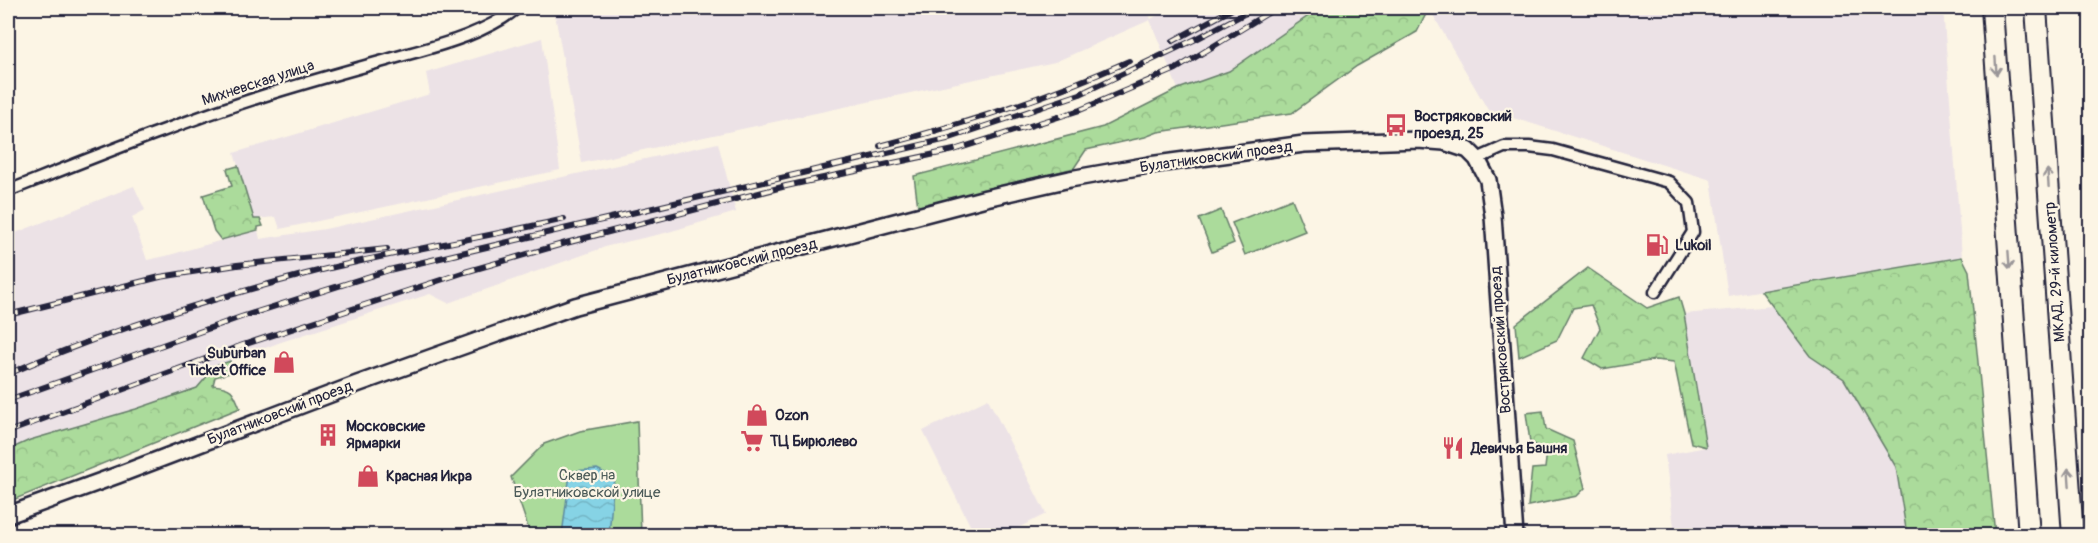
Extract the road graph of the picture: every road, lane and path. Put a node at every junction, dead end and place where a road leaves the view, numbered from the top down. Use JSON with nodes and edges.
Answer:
{"nodes":[{"id":1,"x":517,"y":8,"type":"edge"},
{"id":2,"x":1992,"y":8,"type":"edge"},
{"id":3,"x":2036,"y":8,"type":"edge"},
{"id":4,"x":1477,"y":159,"type":"junction"},
{"id":5,"x":8,"y":191,"type":"edge"},
{"id":6,"x":1655,"y":292,"type":"dead end"},
{"id":7,"x":8,"y":515,"type":"edge"},
{"id":8,"x":1515,"y":536,"type":"edge"},
{"id":9,"x":2029,"y":536,"type":"edge"},
{"id":10,"x":2073,"y":536,"type":"edge"}],
"edges":[{"from":1,"to":5,"type":"street","name":"Михневская улица"},
{"from":2,"to":9,"type":"highway","one_way":true},
{"from":10,"to":3,"type":"highway","name":"МКАД, 29-й километр","one_way":true},
{"from":4,"to":6,"type":"street"},
{"from":4,"to":7,"type":"street","name":"Булатниковский проезд"},
{"from":4,"to":8,"type":"street","name":"Востряковский проезд"}]}
